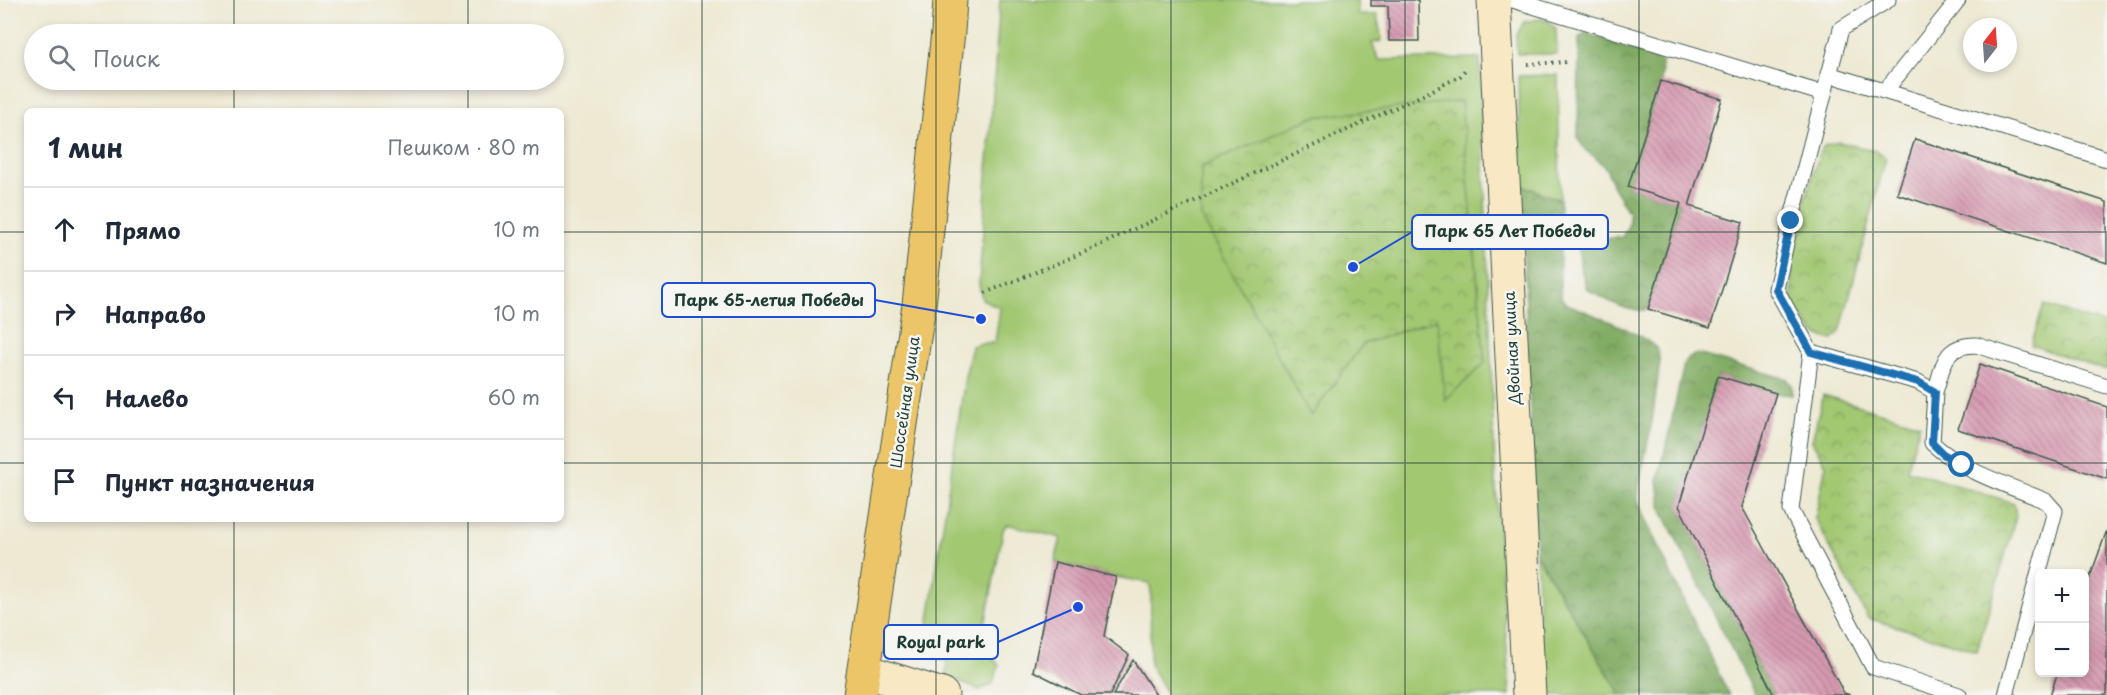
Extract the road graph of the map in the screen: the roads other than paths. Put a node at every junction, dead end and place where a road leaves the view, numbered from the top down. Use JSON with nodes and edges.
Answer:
{"nodes":[{"id":1,"x":950,"y":0,"type":"edge"},
{"id":2,"x":1494,"y":0,"type":"edge"},
{"id":3,"x":1513,"y":0,"type":"edge"},
{"id":4,"x":1888,"y":0,"type":"edge"},
{"id":5,"x":1958,"y":0,"type":"edge"},
{"id":6,"x":1828,"y":74,"type":"junction"},
{"id":7,"x":1885,"y":91,"type":"junction"},
{"id":8,"x":1824,"y":94,"type":"junction"},
{"id":9,"x":2107,"y":159,"type":"edge"},
{"id":10,"x":1811,"y":352,"type":"junction"},
{"id":11,"x":2107,"y":387,"type":"edge"},
{"id":12,"x":1935,"y":392,"type":"junction"},
{"id":13,"x":862,"y":683,"type":"edge"},
{"id":14,"x":942,"y":695,"type":"edge"},
{"id":15,"x":1529,"y":695,"type":"edge"},
{"id":16,"x":1959,"y":695,"type":"edge"},
{"id":17,"x":2006,"y":695,"type":"edge"}],
"edges":[{"from":1,"to":13,"type":"highway","name":"Шоссейная улица"},
{"from":2,"to":15,"type":"street","name":"Двойная улица"},
{"from":3,"to":8,"type":"lane"},
{"from":4,"to":6,"type":"lane"},
{"from":5,"to":7,"type":"lane"},
{"from":6,"to":7,"type":"lane"},
{"from":6,"to":8,"type":"lane"},
{"from":7,"to":9,"type":"lane"},
{"from":8,"to":10,"type":"lane"},
{"from":10,"to":12,"type":"lane"},
{"from":10,"to":16,"type":"lane"},
{"from":11,"to":12,"type":"lane"},
{"from":12,"to":17,"type":"lane"},
{"from":13,"to":14,"type":"street"}]}
